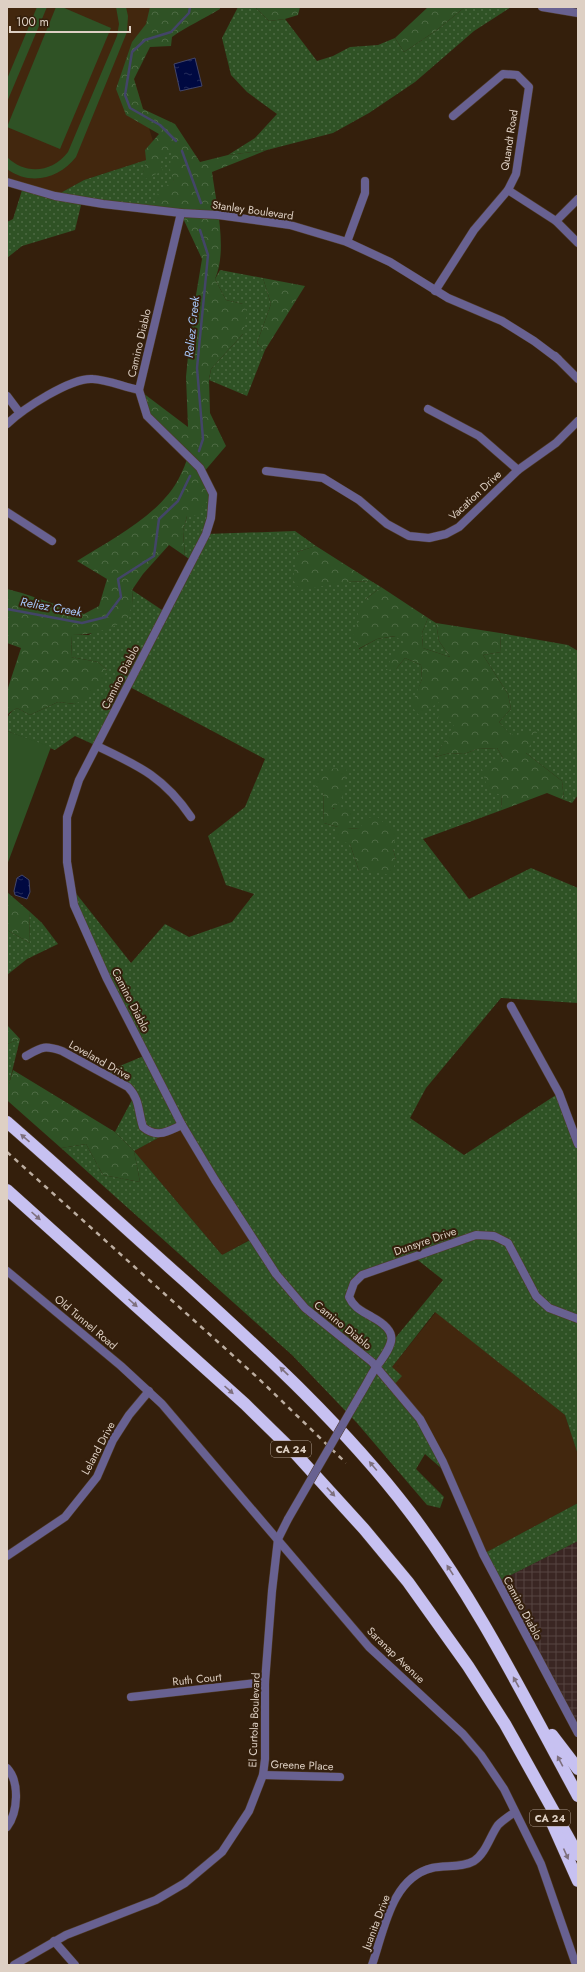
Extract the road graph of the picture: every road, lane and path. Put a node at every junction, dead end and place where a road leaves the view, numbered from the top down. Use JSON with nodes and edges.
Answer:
{"nodes":[{"id":1,"x":542,"y":7,"type":"edge"},
{"id":2,"x":578,"y":13,"type":"edge"},
{"id":3,"x":453,"y":116,"type":"dead end"},
{"id":4,"x":365,"y":180,"type":"dead end"},
{"id":5,"x":7,"y":182,"type":"edge"},
{"id":6,"x":508,"y":190,"type":"junction"},
{"id":7,"x":578,"y":199,"type":"edge"},
{"id":8,"x":181,"y":213,"type":"junction"},
{"id":9,"x":556,"y":221,"type":"junction"},
{"id":10,"x":347,"y":242,"type":"junction"},
{"id":11,"x":578,"y":243,"type":"edge"},
{"id":12,"x":435,"y":291,"type":"junction"},
{"id":13,"x":578,"y":379,"type":"edge"},
{"id":14,"x":139,"y":390,"type":"junction"},
{"id":15,"x":7,"y":396,"type":"edge"},
{"id":16,"x":428,"y":409,"type":"dead end"},
{"id":17,"x":19,"y":412,"type":"junction"},
{"id":18,"x":578,"y":422,"type":"edge"},
{"id":19,"x":7,"y":424,"type":"edge"},
{"id":20,"x":518,"y":470,"type":"junction"},
{"id":21,"x":266,"y":471,"type":"dead end"},
{"id":22,"x":7,"y":512,"type":"edge"},
{"id":23,"x":52,"y":541,"type":"dead end"},
{"id":24,"x":97,"y":746,"type":"junction"},
{"id":25,"x":191,"y":817,"type":"dead end"},
{"id":26,"x":512,"y":1006,"type":"dead end"},
{"id":27,"x":26,"y":1056,"type":"dead end"},
{"id":28,"x":7,"y":1122,"type":"edge"},
{"id":29,"x":182,"y":1125,"type":"junction"},
{"id":30,"x":578,"y":1144,"type":"edge"},
{"id":31,"x":7,"y":1190,"type":"edge"},
{"id":32,"x":7,"y":1271,"type":"edge"},
{"id":33,"x":578,"y":1319,"type":"edge"},
{"id":34,"x":376,"y":1368,"type":"junction"},
{"id":35,"x":149,"y":1391,"type":"junction"},
{"id":36,"x":278,"y":1540,"type":"junction"},
{"id":37,"x":7,"y":1556,"type":"edge"},
{"id":38,"x":266,"y":1682,"type":"junction"},
{"id":39,"x":131,"y":1697,"type":"dead end"},
{"id":40,"x":535,"y":1716,"type":"junction"},
{"id":41,"x":578,"y":1733,"type":"edge"},
{"id":42,"x":522,"y":1754,"type":"junction"},
{"id":43,"x":7,"y":1768,"type":"edge"},
{"id":44,"x":578,"y":1769,"type":"edge"},
{"id":45,"x":263,"y":1775,"type":"junction"},
{"id":46,"x":340,"y":1777,"type":"dead end"},
{"id":47,"x":578,"y":1796,"type":"edge"},
{"id":48,"x":515,"y":1812,"type":"junction"},
{"id":49,"x":7,"y":1827,"type":"edge"},
{"id":50,"x":578,"y":1855,"type":"edge"},
{"id":51,"x":578,"y":1881,"type":"edge"},
{"id":52,"x":54,"y":1941,"type":"junction"},
{"id":53,"x":14,"y":1965,"type":"edge"},
{"id":54,"x":75,"y":1965,"type":"edge"},
{"id":55,"x":372,"y":1965,"type":"edge"},
{"id":56,"x":576,"y":1965,"type":"edge"}],
"edges":[{"from":1,"to":2,"type":"street"},
{"from":3,"to":6,"type":"street","name":"Quandt Road"},
{"from":4,"to":10,"type":"street"},
{"from":5,"to":8,"type":"street","name":"Stanley Boulevard"},
{"from":6,"to":9,"type":"street"},
{"from":6,"to":12,"type":"street","name":"Quandt Road"},
{"from":7,"to":9,"type":"street"},
{"from":8,"to":10,"type":"street","name":"Stanley Boulevard"},
{"from":8,"to":14,"type":"street","name":"Camino Diablo"},
{"from":9,"to":11,"type":"street"},
{"from":10,"to":12,"type":"street","name":"Stanley Boulevard"},
{"from":12,"to":13,"type":"street","name":"Stanley Boulevard"},
{"from":14,"to":17,"type":"street"},
{"from":14,"to":24,"type":"street","name":"Camino Diablo"},
{"from":15,"to":17,"type":"street"},
{"from":16,"to":20,"type":"street"},
{"from":17,"to":19,"type":"street"},
{"from":18,"to":20,"type":"street","name":"Vacation Drive"},
{"from":20,"to":21,"type":"street","name":"Vacation Drive"},
{"from":22,"to":23,"type":"street"},
{"from":24,"to":25,"type":"street"},
{"from":24,"to":29,"type":"street","name":"Camino Diablo"},
{"from":26,"to":30,"type":"street"},
{"from":27,"to":29,"type":"street","name":"Loveland Drive"},
{"from":40,"to":28,"type":"highway","one_way":true},
{"from":29,"to":34,"type":"street","name":"Camino Diablo"},
{"from":31,"to":42,"type":"highway","number":"CA 24","one_way":true},
{"from":32,"to":35,"type":"street","name":"Old Tunnel Road"},
{"from":33,"to":34,"type":"street","name":"Dunsyre Drive"},
{"from":34,"to":36,"type":"street","name":"El Curtola Boulevard","bridge":true},
{"from":34,"to":41,"type":"street","name":"Camino Diablo"},
{"from":35,"to":36,"type":"street","name":"Saranap Avenue"},
{"from":35,"to":37,"type":"street","name":"Leland Drive"},
{"from":36,"to":38,"type":"street","name":"El Curtola Boulevard"},
{"from":36,"to":48,"type":"street","name":"Saranap Avenue"},
{"from":38,"to":39,"type":"street","name":"Ruth Court"},
{"from":38,"to":45,"type":"street","name":"El Curtola Boulevard"},
{"from":40,"to":44,"type":"highway"},
{"from":47,"to":40,"type":"highway","one_way":true},
{"from":42,"to":50,"type":"highway"},
{"from":42,"to":51,"type":"highway","number":"CA 24","one_way":true},
{"from":43,"to":49,"type":"street"},
{"from":45,"to":46,"type":"street","name":"Greene Place"},
{"from":45,"to":52,"type":"street","name":"El Curtola Boulevard"},
{"from":48,"to":55,"type":"street","name":"Juanita Drive"},
{"from":48,"to":56,"type":"street","name":"Saranap Avenue"},
{"from":52,"to":53,"type":"street","name":"El Curtola Boulevard"},
{"from":52,"to":54,"type":"street"}]}
